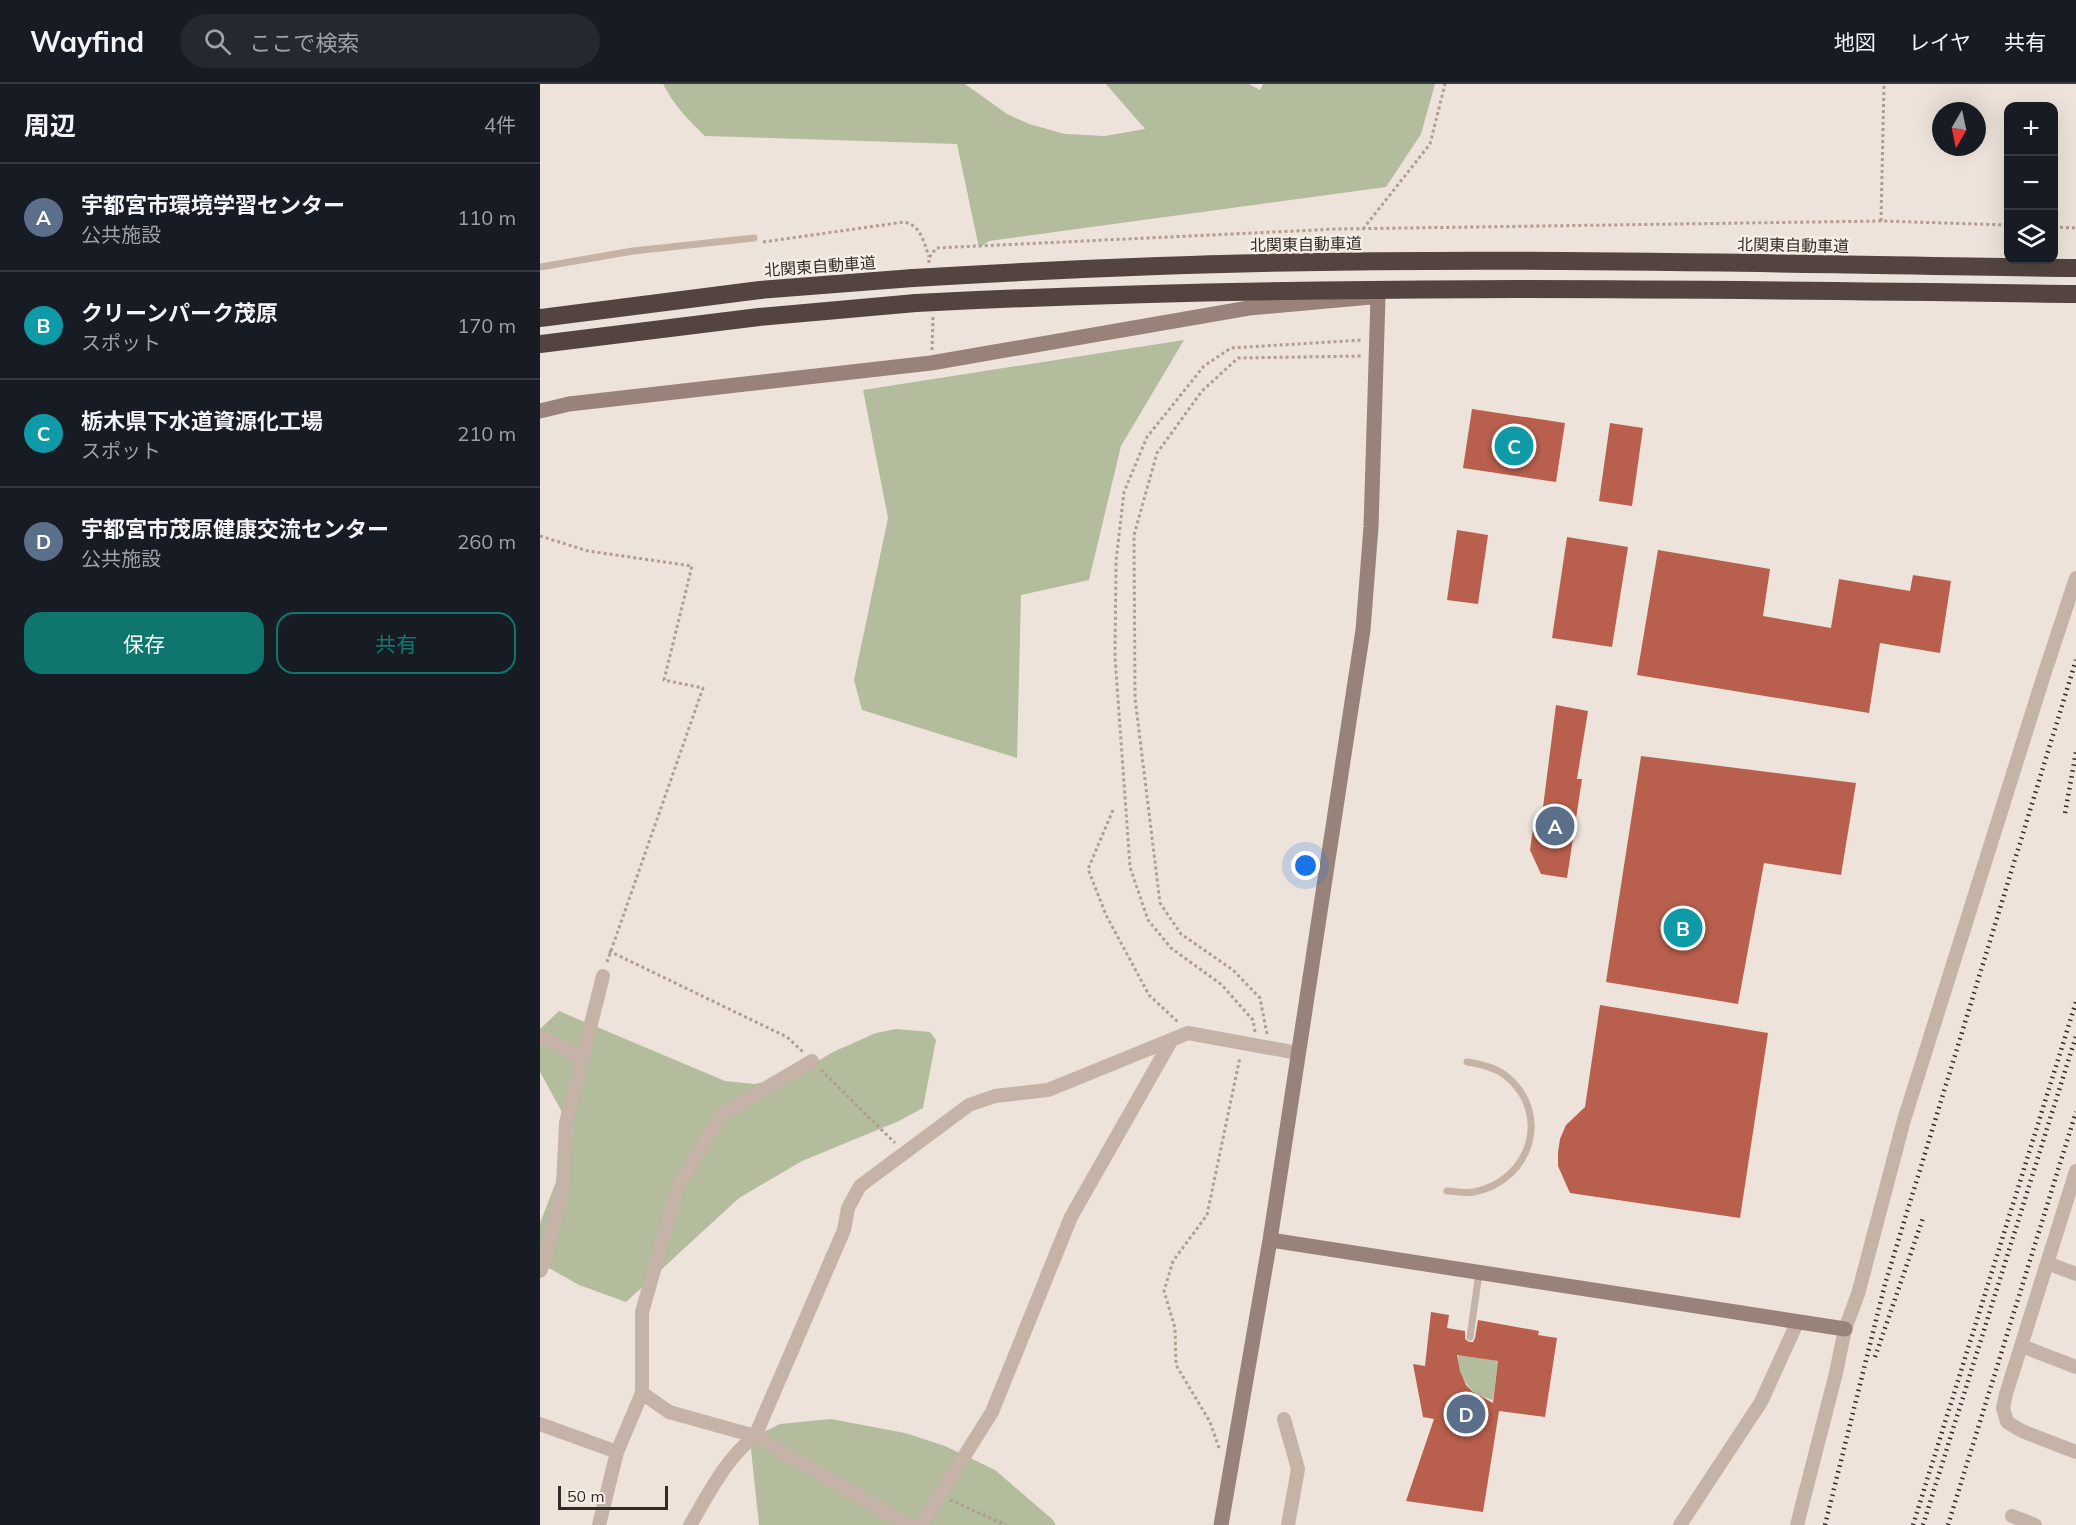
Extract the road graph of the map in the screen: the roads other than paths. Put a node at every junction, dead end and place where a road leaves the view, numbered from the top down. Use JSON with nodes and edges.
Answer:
{"nodes":[{"id":1,"x":754,"y":238,"type":"road end"},
{"id":2,"x":540,"y":267,"type":"edge"},
{"id":3,"x":2076,"y":268,"type":"edge"},
{"id":4,"x":2076,"y":294,"type":"edge"},
{"id":5,"x":1377,"y":297,"type":"junction"},
{"id":6,"x":2076,"y":301,"type":"edge"},
{"id":7,"x":540,"y":318,"type":"edge"},
{"id":8,"x":540,"y":344,"type":"edge"},
{"id":9,"x":540,"y":411,"type":"edge"},
{"id":10,"x":2076,"y":578,"type":"edge"},
{"id":11,"x":603,"y":976,"type":"dead end"},
{"id":12,"x":540,"y":1037,"type":"edge"},
{"id":13,"x":1171,"y":1041,"type":"junction"},
{"id":14,"x":1298,"y":1053,"type":"junction"},
{"id":15,"x":582,"y":1059,"type":"junction"},
{"id":16,"x":812,"y":1061,"type":"road end"},
{"id":17,"x":1467,"y":1062,"type":"dead end"},
{"id":18,"x":2075,"y":1179,"type":"edge"},
{"id":19,"x":1447,"y":1191,"type":"dead end"},
{"id":20,"x":1270,"y":1240,"type":"junction"},
{"id":21,"x":2047,"y":1263,"type":"junction"},
{"id":22,"x":540,"y":1271,"type":"edge"},
{"id":23,"x":1479,"y":1273,"type":"junction"},
{"id":24,"x":2076,"y":1274,"type":"edge"},
{"id":25,"x":1797,"y":1323,"type":"junction"},
{"id":26,"x":1845,"y":1329,"type":"junction"},
{"id":27,"x":1470,"y":1337,"type":"dead end"},
{"id":28,"x":2022,"y":1346,"type":"junction"},
{"id":29,"x":2076,"y":1368,"type":"edge"},
{"id":30,"x":642,"y":1393,"type":"junction"},
{"id":31,"x":1284,"y":1419,"type":"dead end"},
{"id":32,"x":540,"y":1424,"type":"edge"},
{"id":33,"x":755,"y":1436,"type":"junction"},
{"id":34,"x":617,"y":1452,"type":"junction"},
{"id":35,"x":2076,"y":1452,"type":"edge"},
{"id":36,"x":2012,"y":1516,"type":"dead end"},
{"id":37,"x":599,"y":1525,"type":"edge"},
{"id":38,"x":690,"y":1525,"type":"edge"},
{"id":39,"x":909,"y":1525,"type":"edge"},
{"id":40,"x":921,"y":1525,"type":"edge"},
{"id":41,"x":1221,"y":1525,"type":"edge"},
{"id":42,"x":1288,"y":1525,"type":"edge"},
{"id":43,"x":1680,"y":1525,"type":"edge"},
{"id":44,"x":1797,"y":1525,"type":"edge"},
{"id":45,"x":2035,"y":1525,"type":"edge"}],
"edges":[{"from":1,"to":2,"type":"lane"},
{"from":3,"to":7,"type":"highway","name":"北関東自動車道","bridge":true},
{"from":4,"to":8,"type":"highway","bridge":true},
{"from":5,"to":6,"type":"street"},
{"from":5,"to":9,"type":"street"},
{"from":5,"to":14,"type":"street"},
{"from":10,"to":26,"type":"street"},
{"from":11,"to":15,"type":"street"},
{"from":12,"to":15,"type":"street"},
{"from":13,"to":14,"type":"street"},
{"from":13,"to":33,"type":"street"},
{"from":13,"to":40,"type":"street"},
{"from":14,"to":20,"type":"street"},
{"from":15,"to":22,"type":"street"},
{"from":16,"to":30,"type":"street"},
{"from":17,"to":19,"type":"lane"},
{"from":18,"to":21,"type":"street"},
{"from":20,"to":23,"type":"street"},
{"from":20,"to":41,"type":"street"},
{"from":21,"to":24,"type":"street"},
{"from":21,"to":28,"type":"street"},
{"from":23,"to":25,"type":"street"},
{"from":23,"to":27,"type":"lane"},
{"from":25,"to":26,"type":"street"},
{"from":25,"to":43,"type":"street"},
{"from":26,"to":44,"type":"street"},
{"from":28,"to":29,"type":"street"},
{"from":28,"to":35,"type":"street"},
{"from":30,"to":33,"type":"street"},
{"from":30,"to":34,"type":"street"},
{"from":31,"to":42,"type":"street"},
{"from":32,"to":34,"type":"street"},
{"from":33,"to":38,"type":"street"},
{"from":33,"to":39,"type":"street"},
{"from":34,"to":37,"type":"street"},
{"from":36,"to":45,"type":"street"}]}
